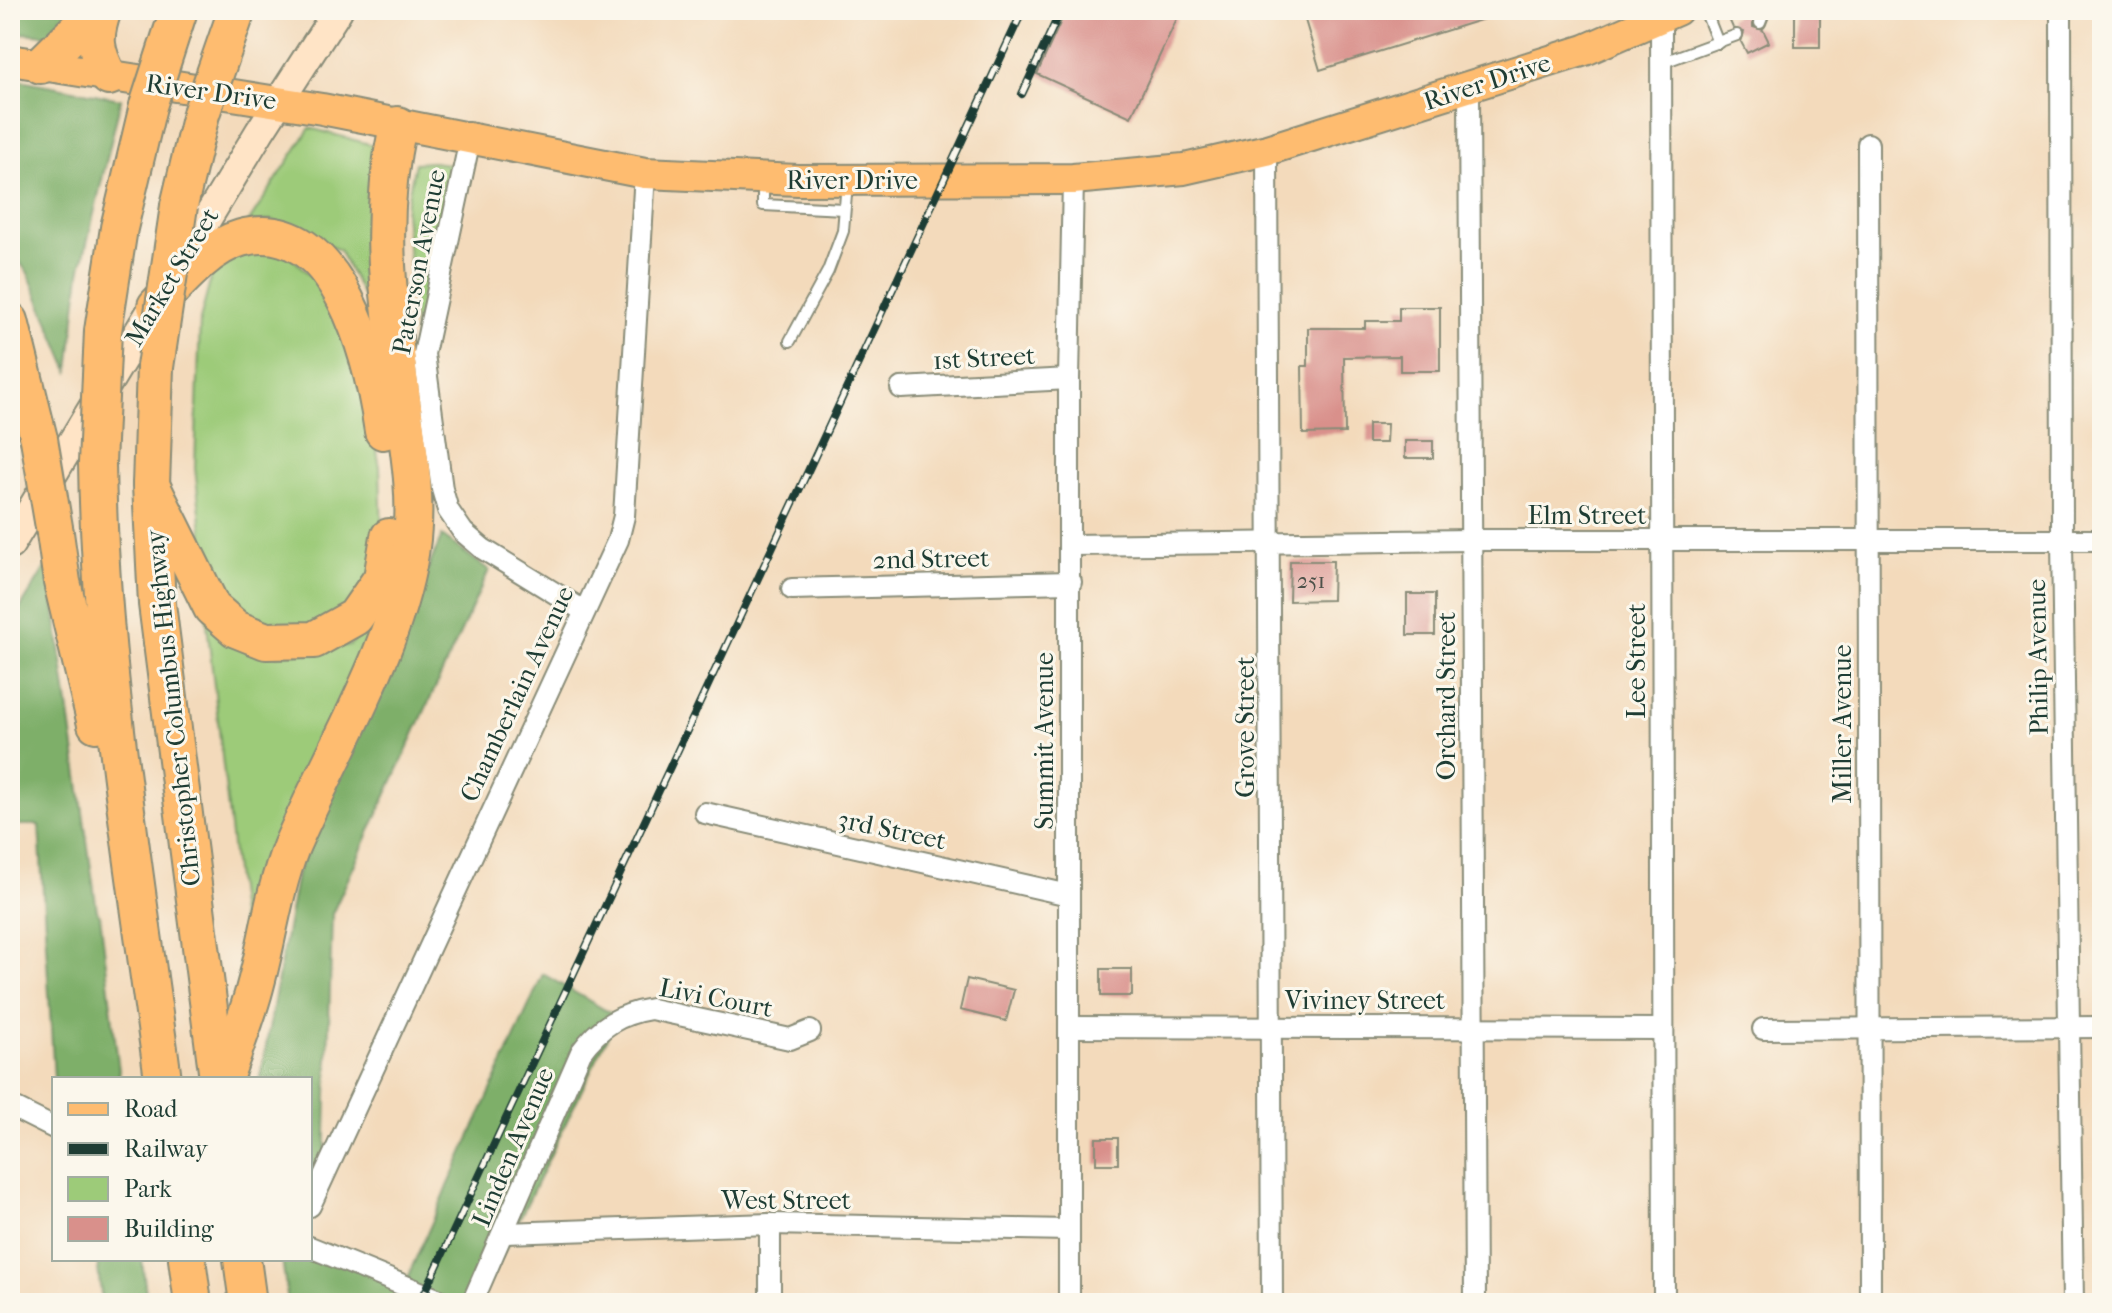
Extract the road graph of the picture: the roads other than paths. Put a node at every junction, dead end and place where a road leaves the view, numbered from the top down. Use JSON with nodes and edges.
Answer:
{"nodes":[{"id":1,"x":100,"y":10,"type":"edge"},
{"id":2,"x":179,"y":10,"type":"edge"},
{"id":3,"x":237,"y":10,"type":"edge"},
{"id":4,"x":338,"y":10,"type":"edge"},
{"id":5,"x":1705,"y":10,"type":"edge"},
{"id":6,"x":1765,"y":10,"type":"edge"},
{"id":7,"x":2061,"y":10,"type":"edge"},
{"id":8,"x":1664,"y":13,"type":"edge"},
{"id":9,"x":1760,"y":23,"type":"dead end"},
{"id":10,"x":1737,"y":35,"type":"dead end"},
{"id":11,"x":1718,"y":43,"type":"junction"},
{"id":12,"x":26,"y":62,"type":"edge"},
{"id":13,"x":1661,"y":63,"type":"junction"},
{"id":14,"x":109,"y":77,"type":"junction"},
{"id":15,"x":1469,"y":88,"type":"junction"},
{"id":16,"x":278,"y":102,"type":"junction"},
{"id":17,"x":398,"y":125,"type":"junction"},
{"id":18,"x":470,"y":139,"type":"junction"},
{"id":19,"x":1868,"y":144,"type":"dead end"},
{"id":20,"x":1267,"y":150,"type":"junction"},
{"id":21,"x":645,"y":173,"type":"junction"},
{"id":22,"x":1073,"y":179,"type":"junction"},
{"id":23,"x":846,"y":194,"type":"junction"},
{"id":24,"x":156,"y":306,"type":"junction"},
{"id":25,"x":10,"y":321,"type":"edge"},
{"id":26,"x":790,"y":341,"type":"dead end"},
{"id":27,"x":1069,"y":379,"type":"junction"},
{"id":28,"x":901,"y":388,"type":"dead end"},
{"id":29,"x":151,"y":485,"type":"junction"},
{"id":30,"x":1471,"y":540,"type":"junction"},
{"id":31,"x":2102,"y":540,"type":"edge"},
{"id":32,"x":2062,"y":541,"type":"junction"},
{"id":33,"x":1270,"y":542,"type":"junction"},
{"id":34,"x":1662,"y":542,"type":"junction"},
{"id":35,"x":1869,"y":542,"type":"junction"},
{"id":36,"x":10,"y":545,"type":"edge"},
{"id":37,"x":1071,"y":545,"type":"junction"},
{"id":38,"x":1071,"y":582,"type":"junction"},
{"id":39,"x":792,"y":589,"type":"dead end"},
{"id":40,"x":584,"y":611,"type":"junction"},
{"id":41,"x":705,"y":813,"type":"dead end"},
{"id":42,"x":1069,"y":895,"type":"junction"},
{"id":43,"x":143,"y":924,"type":"junction"},
{"id":44,"x":613,"y":1020,"type":"joint"},
{"id":45,"x":1273,"y":1026,"type":"junction"},
{"id":46,"x":1473,"y":1026,"type":"junction"},
{"id":47,"x":1069,"y":1027,"type":"junction"},
{"id":48,"x":2102,"y":1027,"type":"edge"},
{"id":49,"x":1867,"y":1028,"type":"junction"},
{"id":50,"x":2070,"y":1028,"type":"junction"},
{"id":51,"x":1662,"y":1029,"type":"junction"},
{"id":52,"x":1763,"y":1029,"type":"dead end"},
{"id":53,"x":810,"y":1031,"type":"dead end"},
{"id":54,"x":163,"y":1077,"type":"edge"},
{"id":55,"x":221,"y":1077,"type":"edge"},
{"id":56,"x":222,"y":1077,"type":"edge"},
{"id":57,"x":10,"y":1106,"type":"edge"},
{"id":58,"x":52,"y":1127,"type":"edge"},
{"id":59,"x":312,"y":1202,"type":"edge"},
{"id":60,"x":770,"y":1224,"type":"junction"},
{"id":61,"x":1068,"y":1230,"type":"junction"},
{"id":62,"x":505,"y":1233,"type":"junction"},
{"id":63,"x":312,"y":1248,"type":"edge"},
{"id":64,"x":187,"y":1261,"type":"edge"},
{"id":65,"x":242,"y":1261,"type":"edge"},
{"id":66,"x":193,"y":1303,"type":"edge"},
{"id":67,"x":248,"y":1303,"type":"edge"},
{"id":68,"x":447,"y":1303,"type":"edge"},
{"id":69,"x":472,"y":1303,"type":"edge"},
{"id":70,"x":770,"y":1303,"type":"edge"},
{"id":71,"x":1069,"y":1303,"type":"edge"},
{"id":72,"x":1272,"y":1303,"type":"edge"},
{"id":73,"x":1475,"y":1303,"type":"edge"},
{"id":74,"x":1664,"y":1303,"type":"edge"},
{"id":75,"x":1870,"y":1303,"type":"edge"},
{"id":76,"x":2073,"y":1303,"type":"edge"}],
"edges":[{"from":1,"to":12,"type":"highway"},
{"from":1,"to":14,"type":"highway"},
{"from":2,"to":43,"type":"highway","name":"Christopher Columbus Highway","bridge":true},
{"from":3,"to":29,"type":"highway","name":"Christopher Columbus Highway","bridge":true},
{"from":4,"to":16,"type":"main road","name":"Market Street"},
{"from":5,"to":11,"type":"lane"},
{"from":6,"to":9,"type":"lane"},
{"from":7,"to":32,"type":"street","name":"Philip Avenue"},
{"from":8,"to":13,"type":"street","name":"Lee Street"},
{"from":8,"to":15,"type":"main road","name":"River Drive"},
{"from":10,"to":11,"type":"lane"},
{"from":11,"to":13,"type":"lane"},
{"from":12,"to":14,"type":"main road","name":"River Drive"},
{"from":13,"to":34,"type":"street","name":"Lee Street"},
{"from":14,"to":16,"type":"main road","name":"River Drive"},
{"from":15,"to":20,"type":"main road","name":"River Drive"},
{"from":15,"to":30,"type":"street","name":"Orchard Street"},
{"from":16,"to":17,"type":"main road","name":"River Drive"},
{"from":16,"to":24,"type":"main road","name":"Market Street"},
{"from":17,"to":18,"type":"main road","name":"River Drive"},
{"from":17,"to":56,"type":"highway"},
{"from":18,"to":21,"type":"main road","name":"River Drive"},
{"from":18,"to":40,"type":"street","name":"Paterson Avenue"},
{"from":19,"to":35,"type":"street","name":"Miller Avenue"},
{"from":20,"to":22,"type":"main road","name":"River Drive"},
{"from":20,"to":33,"type":"street","name":"Grove Street"},
{"from":21,"to":23,"type":"main road","name":"River Drive"},
{"from":21,"to":40,"type":"street","name":"Chamberlain Avenue"},
{"from":22,"to":23,"type":"main road","name":"River Drive"},
{"from":22,"to":27,"type":"street","name":"Summit Avenue"},
{"from":23,"to":26,"type":"lane"},
{"from":24,"to":29,"type":"highway"},
{"from":24,"to":36,"type":"main road","name":"Market Street"},
{"from":25,"to":43,"type":"highway","bridge":true},
{"from":27,"to":28,"type":"street","name":"1st Street"},
{"from":27,"to":37,"type":"street","name":"Summit Avenue"},
{"from":29,"to":55,"type":"highway","name":"Christopher Columbus Highway"},
{"from":30,"to":33,"type":"street","name":"Elm Street"},
{"from":30,"to":34,"type":"street","name":"Elm Street"},
{"from":30,"to":46,"type":"street","name":"Orchard Street"},
{"from":31,"to":32,"type":"street","name":"Elm Street"},
{"from":32,"to":35,"type":"street","name":"Elm Street"},
{"from":32,"to":50,"type":"street","name":"Philip Avenue"},
{"from":33,"to":37,"type":"street","name":"Elm Street"},
{"from":33,"to":45,"type":"street","name":"Grove Street"},
{"from":34,"to":35,"type":"street","name":"Elm Street"},
{"from":34,"to":51,"type":"street","name":"Lee Street"},
{"from":35,"to":49,"type":"street","name":"Miller Avenue"},
{"from":37,"to":38,"type":"street","name":"Summit Avenue"},
{"from":38,"to":39,"type":"street","name":"2nd Street"},
{"from":38,"to":42,"type":"street","name":"Summit Avenue"},
{"from":40,"to":59,"type":"street","name":"Chamberlain Avenue"},
{"from":41,"to":42,"type":"street","name":"3rd Street"},
{"from":42,"to":47,"type":"street","name":"Summit Avenue"},
{"from":43,"to":54,"type":"highway","name":"Christopher Columbus Highway"},
{"from":44,"to":53,"type":"street","name":"Livi Court"},
{"from":44,"to":62,"type":"street","name":"Linden Avenue"},
{"from":45,"to":46,"type":"street","name":"Viviney Street"},
{"from":45,"to":47,"type":"street","name":"Viviney Street"},
{"from":45,"to":72,"type":"street","name":"Grove Street"},
{"from":46,"to":51,"type":"street","name":"Viviney Street"},
{"from":46,"to":73,"type":"street","name":"Orchard Street"},
{"from":47,"to":61,"type":"street","name":"Summit Avenue"},
{"from":48,"to":50,"type":"street"},
{"from":49,"to":50,"type":"street"},
{"from":49,"to":52,"type":"street"},
{"from":49,"to":75,"type":"street","name":"Miller Avenue"},
{"from":50,"to":76,"type":"street","name":"Philip Avenue"},
{"from":51,"to":74,"type":"street","name":"Lee Street"},
{"from":57,"to":58,"type":"street"},
{"from":60,"to":61,"type":"street","name":"West Street"},
{"from":60,"to":62,"type":"street","name":"West Street"},
{"from":60,"to":70,"type":"street"},
{"from":61,"to":71,"type":"street","name":"Summit Avenue"},
{"from":62,"to":69,"type":"street","name":"Linden Avenue"},
{"from":63,"to":68,"type":"street"},
{"from":64,"to":66,"type":"highway"},
{"from":65,"to":67,"type":"highway"}]}
